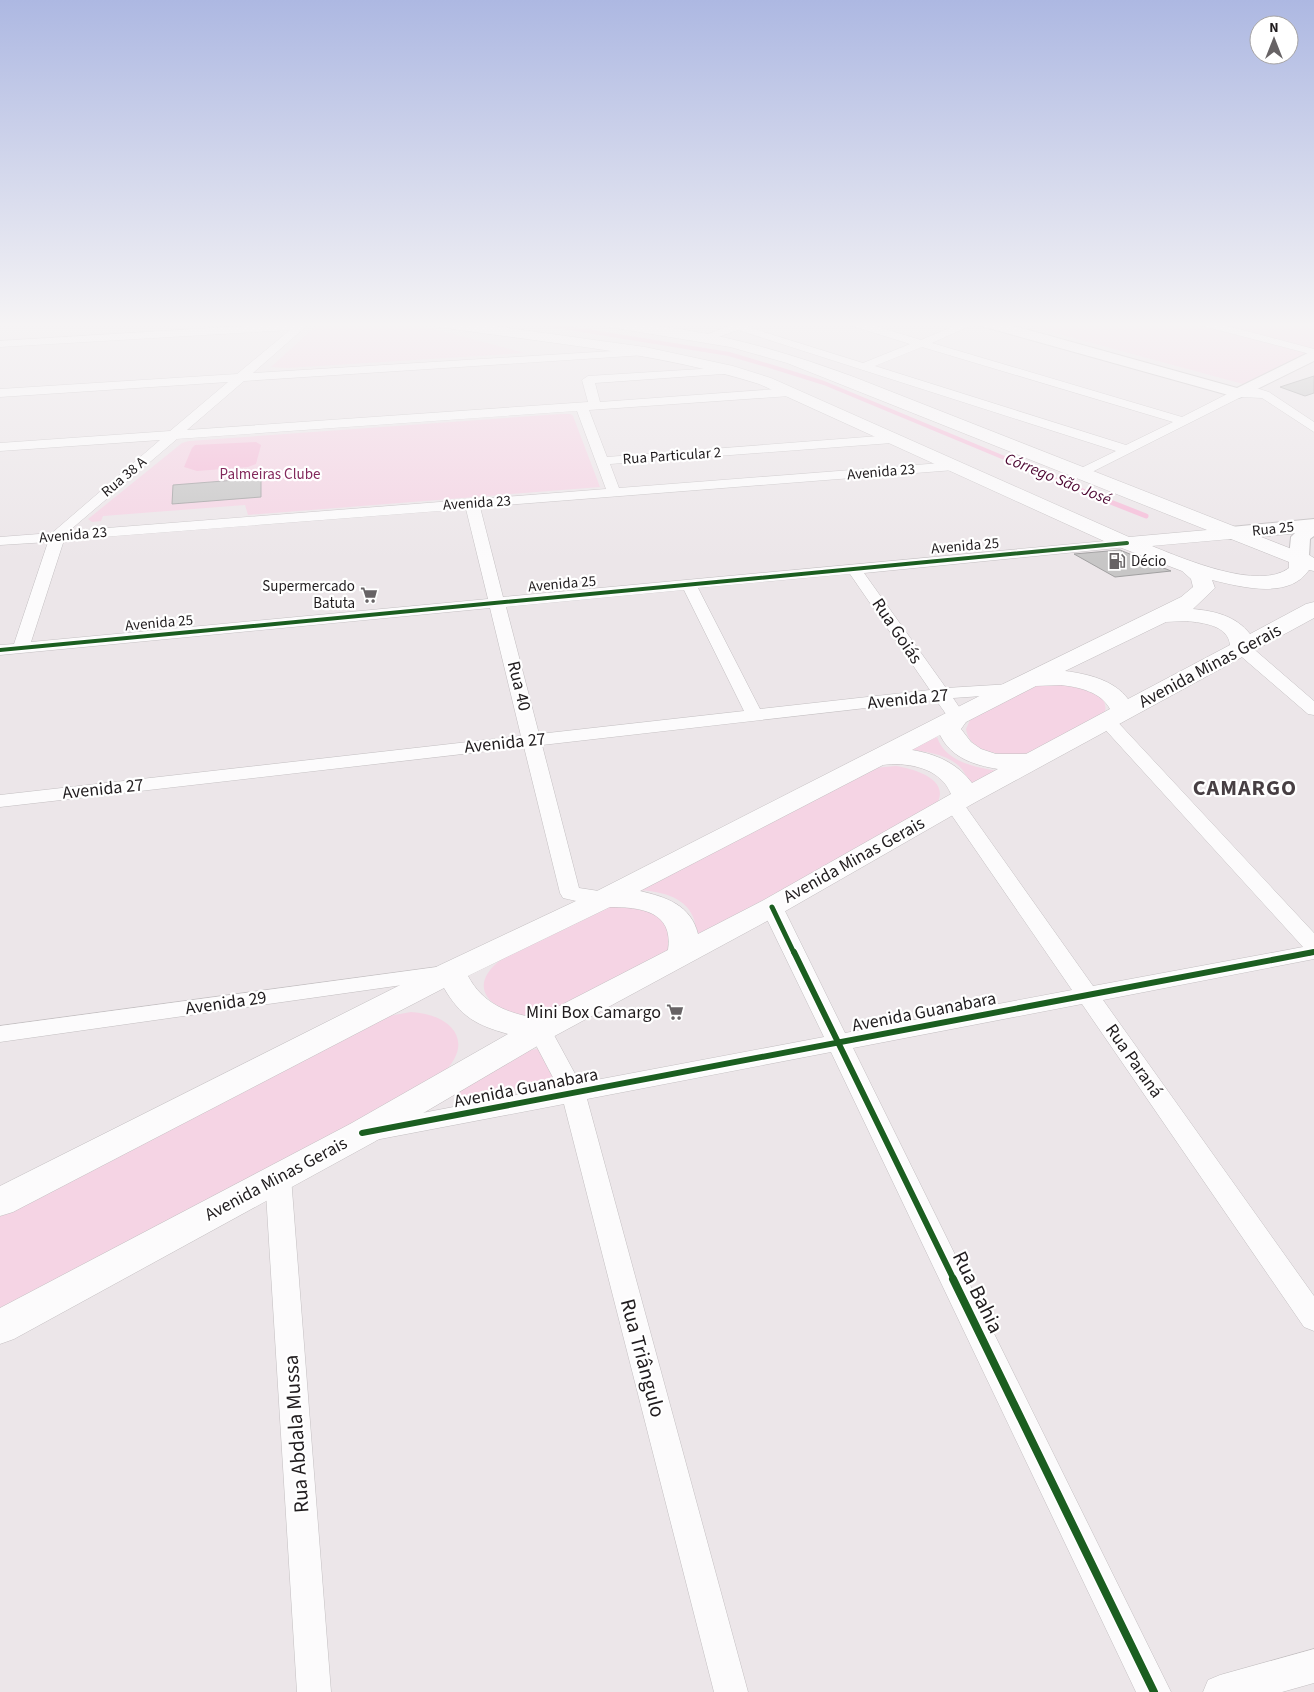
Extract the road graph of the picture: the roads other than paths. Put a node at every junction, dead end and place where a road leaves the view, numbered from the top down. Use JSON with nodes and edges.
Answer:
{"nodes":[{"id":1,"x":213,"y":402,"type":"edge"},
{"id":2,"x":589,"y":402,"type":"edge"},
{"id":3,"x":647,"y":402,"type":"edge"},
{"id":4,"x":812,"y":402,"type":"edge"},
{"id":5,"x":903,"y":402,"type":"edge"},
{"id":6,"x":974,"y":402,"type":"edge"},
{"id":7,"x":1119,"y":402,"type":"edge"},
{"id":8,"x":1220,"y":402,"type":"edge"},
{"id":9,"x":1275,"y":402,"type":"edge"},
{"id":10,"x":589,"y":406,"type":"junction"},
{"id":11,"x":1183,"y":421,"type":"junction"},
{"id":12,"x":1314,"y":428,"type":"edge"},
{"id":13,"x":173,"y":435,"type":"junction"},
{"id":14,"x":892,"y":439,"type":"junction"},
{"id":15,"x":0,"y":447,"type":"edge"},
{"id":16,"x":1127,"y":450,"type":"junction"},
{"id":17,"x":602,"y":461,"type":"junction"},
{"id":18,"x":954,"y":466,"type":"junction"},
{"id":19,"x":1082,"y":473,"type":"junction"},
{"id":20,"x":614,"y":493,"type":"junction"},
{"id":21,"x":472,"y":504,"type":"junction"},
{"id":22,"x":1314,"y":525,"type":"edge"},
{"id":23,"x":1231,"y":533,"type":"junction"},
{"id":24,"x":58,"y":536,"type":"junction"},
{"id":25,"x":1177,"y":538,"type":"junction"},
{"id":26,"x":0,"y":541,"type":"edge"},
{"id":27,"x":1127,"y":543,"type":"junction"},
{"id":28,"x":1306,"y":561,"type":"edge"},
{"id":29,"x":1183,"y":565,"type":"junction"},
{"id":30,"x":854,"y":569,"type":"junction"},
{"id":31,"x":689,"y":585,"type":"junction"},
{"id":32,"x":498,"y":603,"type":"junction"},
{"id":33,"x":1162,"y":616,"type":"junction"},
{"id":34,"x":1310,"y":616,"type":"edge"},
{"id":35,"x":20,"y":648,"type":"junction"},
{"id":36,"x":1242,"y":648,"type":"junction"},
{"id":37,"x":0,"y":650,"type":"edge"},
{"id":38,"x":1034,"y":679,"type":"junction"},
{"id":39,"x":1011,"y":689,"type":"junction"},
{"id":40,"x":940,"y":694,"type":"junction"},
{"id":41,"x":1314,"y":710,"type":"edge"},
{"id":42,"x":755,"y":716,"type":"junction"},
{"id":43,"x":1115,"y":716,"type":"junction"},
{"id":44,"x":957,"y":717,"type":"junction"},
{"id":45,"x":533,"y":740,"type":"junction"},
{"id":46,"x":874,"y":759,"type":"junction"},
{"id":47,"x":1038,"y":760,"type":"junction"},
{"id":48,"x":960,"y":800,"type":"junction"},
{"id":49,"x":0,"y":801,"type":"edge"},
{"id":50,"x":605,"y":898,"type":"junction"},
{"id":51,"x":772,"y":907,"type":"junction"},
{"id":52,"x":1314,"y":946,"type":"edge"},
{"id":53,"x":1314,"y":952,"type":"edge"},
{"id":54,"x":682,"y":954,"type":"junction"},
{"id":55,"x":451,"y":972,"type":"junction"},
{"id":56,"x":1088,"y":995,"type":"junction"},
{"id":57,"x":540,"y":1030,"type":"junction"},
{"id":58,"x":0,"y":1034,"type":"edge"},
{"id":59,"x":838,"y":1043,"type":"junction"},
{"id":60,"x":573,"y":1093,"type":"junction"},
{"id":61,"x":362,"y":1134,"type":"junction"},
{"id":62,"x":278,"y":1177,"type":"junction"},
{"id":63,"x":0,"y":1202,"type":"edge"},
{"id":64,"x":1314,"y":1319,"type":"edge"},
{"id":65,"x":0,"y":1327,"type":"edge"},
{"id":66,"x":1314,"y":1666,"type":"edge"},
{"id":67,"x":314,"y":1692,"type":"edge"},
{"id":68,"x":732,"y":1692,"type":"edge"},
{"id":69,"x":1154,"y":1692,"type":"edge"},
{"id":70,"x":1220,"y":1692,"type":"edge"}],
"edges":[{"from":1,"to":13,"type":"street","name":"Rua 38 A"},
{"from":2,"to":10,"type":"street"},
{"from":3,"to":10,"type":"street"},
{"from":4,"to":14,"type":"main road"},
{"from":5,"to":19,"type":"main road"},
{"from":6,"to":16,"type":"street"},
{"from":7,"to":11,"type":"street"},
{"from":8,"to":11,"type":"street"},
{"from":9,"to":12,"type":"street"},
{"from":10,"to":13,"type":"street"},
{"from":10,"to":17,"type":"street"},
{"from":11,"to":16,"type":"street"},
{"from":13,"to":15,"type":"street"},
{"from":13,"to":24,"type":"street","name":"Rua 38 A"},
{"from":14,"to":17,"type":"street","name":"Rua Particular 2"},
{"from":14,"to":18,"type":"main road"},
{"from":16,"to":19,"type":"street"},
{"from":17,"to":20,"type":"street"},
{"from":18,"to":20,"type":"street","name":"Avenida 23"},
{"from":18,"to":27,"type":"main road"},
{"from":19,"to":23,"type":"main road"},
{"from":20,"to":21,"type":"street","name":"Avenida 23"},
{"from":21,"to":24,"type":"street","name":"Avenida 23"},
{"from":21,"to":32,"type":"street","name":"Rua 40"},
{"from":22,"to":23,"type":"street","name":"Rua 25"},
{"from":22,"to":28,"type":"street","name":"Rua 25"},
{"from":23,"to":25,"type":"main road"},
{"from":23,"to":28,"type":"main road"},
{"from":24,"to":26,"type":"street","name":"Avenida 23"},
{"from":24,"to":35,"type":"street","name":"Rua 38 A"},
{"from":25,"to":27,"type":"main road"},
{"from":25,"to":29,"type":"main road"},
{"from":27,"to":29,"type":"main road"},
{"from":27,"to":30,"type":"street","name":"Avenida 25"},
{"from":28,"to":29,"type":"main road"},
{"from":29,"to":33,"type":"main road"},
{"from":30,"to":31,"type":"street","name":"Avenida 25"},
{"from":30,"to":40,"type":"street","name":"Rua Goiás"},
{"from":31,"to":32,"type":"street","name":"Avenida 25"},
{"from":31,"to":42,"type":"street"},
{"from":32,"to":35,"type":"street","name":"Avenida 25"},
{"from":32,"to":45,"type":"street","name":"Rua 40"},
{"from":33,"to":36,"type":"main road"},
{"from":33,"to":38,"type":"main road"},
{"from":34,"to":36,"type":"main road","name":"Avenida Minas Gerais"},
{"from":35,"to":37,"type":"street","name":"Avenida 25"},
{"from":36,"to":41,"type":"street"},
{"from":36,"to":43,"type":"main road","name":"Avenida Minas Gerais"},
{"from":38,"to":39,"type":"main road"},
{"from":38,"to":43,"type":"main road"},
{"from":39,"to":40,"type":"street","name":"Avenida 27"},
{"from":39,"to":44,"type":"main road"},
{"from":40,"to":42,"type":"street","name":"Avenida 27"},
{"from":40,"to":44,"type":"street","name":"Rua Goiás"},
{"from":42,"to":45,"type":"street","name":"Avenida 27"},
{"from":43,"to":47,"type":"main road","name":"Avenida Minas Gerais"},
{"from":43,"to":52,"type":"street"},
{"from":44,"to":46,"type":"main road"},
{"from":44,"to":47,"type":"main road"},
{"from":45,"to":49,"type":"street","name":"Avenida 27"},
{"from":45,"to":50,"type":"street","name":"Rua 40"},
{"from":46,"to":48,"type":"main road"},
{"from":46,"to":50,"type":"main road"},
{"from":47,"to":48,"type":"main road","name":"Avenida Minas Gerais"},
{"from":48,"to":51,"type":"main road","name":"Avenida Minas Gerais"},
{"from":48,"to":56,"type":"street","name":"Rua Paraná"},
{"from":50,"to":54,"type":"main road"},
{"from":50,"to":55,"type":"main road"},
{"from":51,"to":54,"type":"main road","name":"Avenida Minas Gerais"},
{"from":51,"to":59,"type":"street","name":"Rua Bahia"},
{"from":53,"to":56,"type":"street","name":"Avenida Guanabara"},
{"from":54,"to":57,"type":"main road","name":"Avenida Minas Gerais"},
{"from":55,"to":57,"type":"main road"},
{"from":55,"to":58,"type":"street","name":"Avenida 29"},
{"from":55,"to":63,"type":"main road"},
{"from":56,"to":59,"type":"street","name":"Avenida Guanabara"},
{"from":56,"to":64,"type":"street","name":"Rua Paraná"},
{"from":57,"to":60,"type":"street","name":"Rua Triângulo"},
{"from":57,"to":61,"type":"main road","name":"Avenida Minas Gerais"},
{"from":59,"to":60,"type":"street","name":"Avenida Guanabara"},
{"from":59,"to":69,"type":"street","name":"Rua Bahia"},
{"from":60,"to":61,"type":"street","name":"Avenida Guanabara"},
{"from":60,"to":68,"type":"street","name":"Rua Triângulo"},
{"from":61,"to":62,"type":"main road","name":"Avenida Minas Gerais"},
{"from":62,"to":65,"type":"main road","name":"Avenida Minas Gerais"},
{"from":62,"to":67,"type":"street","name":"Rua Abdala Mussa"},
{"from":66,"to":70,"type":"street"}]}
